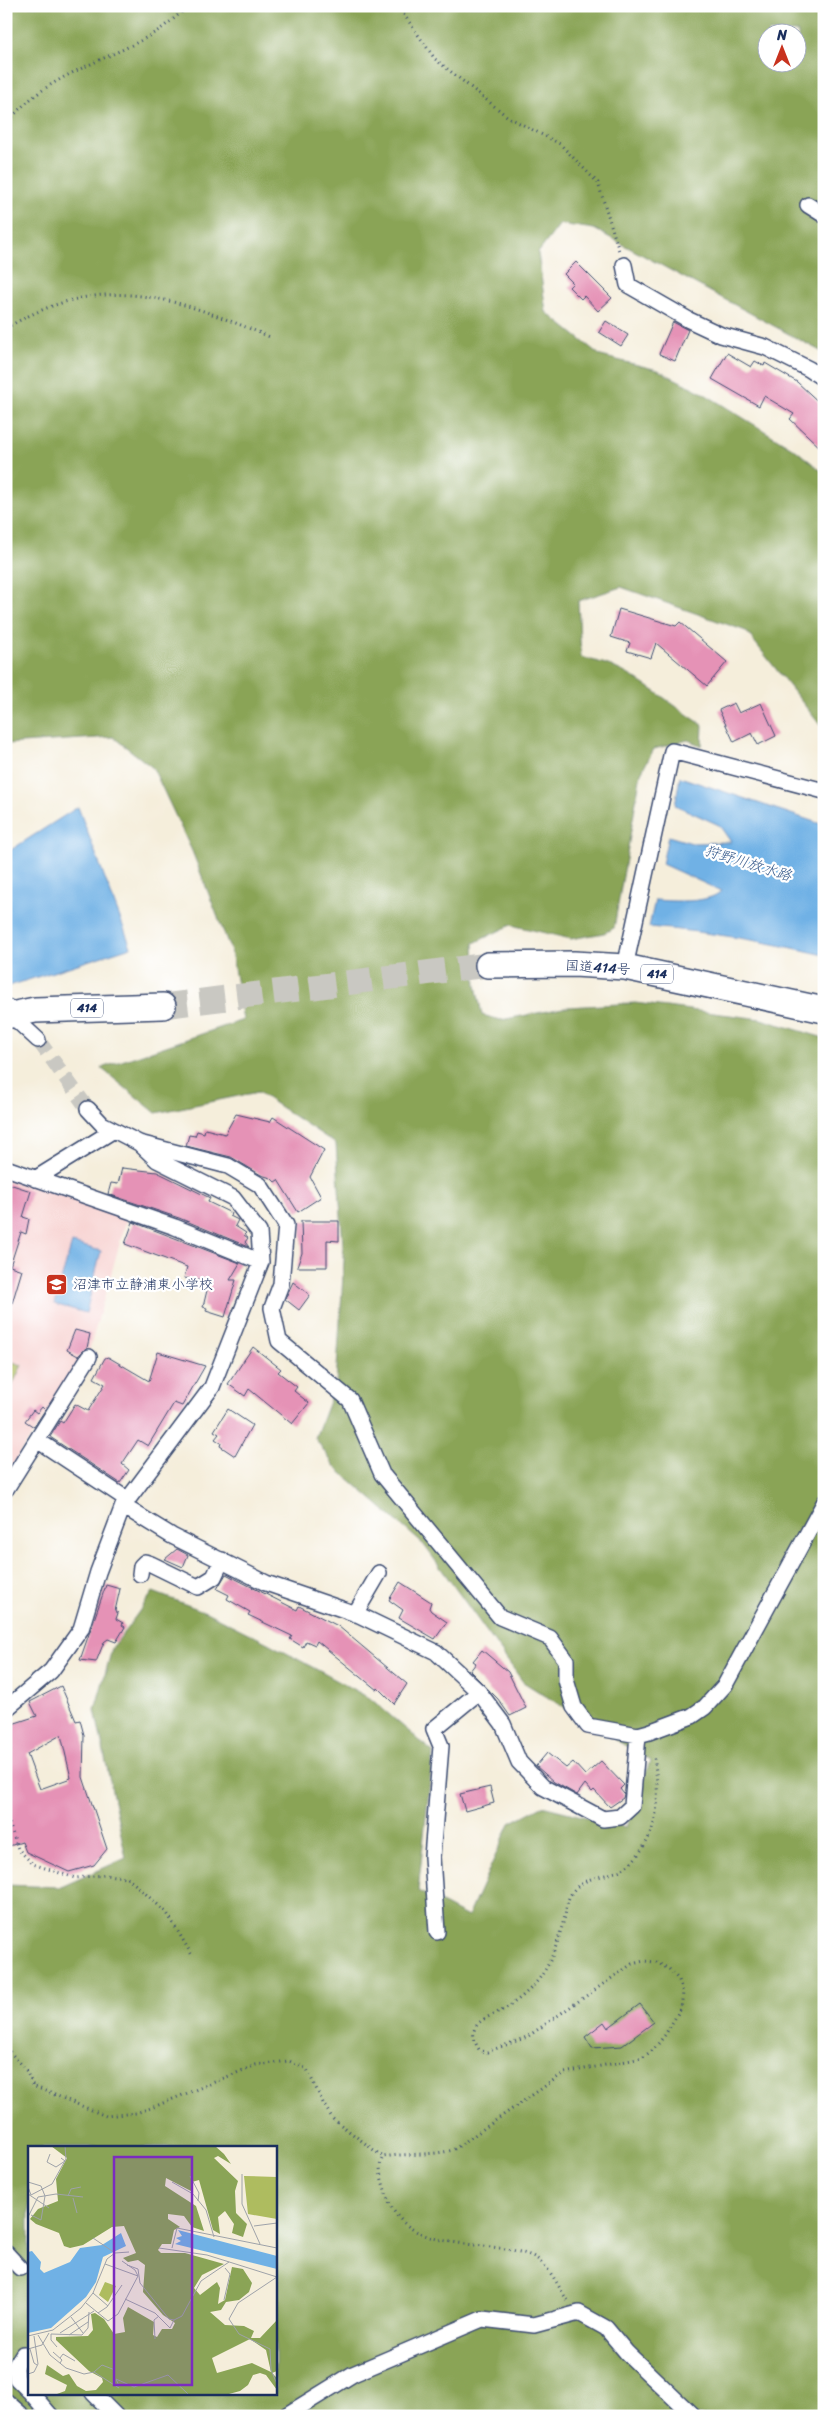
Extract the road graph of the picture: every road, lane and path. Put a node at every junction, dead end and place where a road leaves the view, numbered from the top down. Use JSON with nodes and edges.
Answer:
{"nodes":[{"id":1,"x":189,"y":6,"type":"edge"},
{"id":2,"x":398,"y":6,"type":"edge"},
{"id":3,"x":6,"y":125,"type":"edge"},
{"id":4,"x":808,"y":205,"type":"dead end"},
{"id":5,"x":824,"y":215,"type":"edge"},
{"id":6,"x":624,"y":265,"type":"joint"},
{"id":7,"x":6,"y":328,"type":"edge"},
{"id":8,"x":270,"y":338,"type":"dead end"},
{"id":9,"x":824,"y":379,"type":"edge"},
{"id":10,"x":824,"y":791,"type":"edge"},
{"id":11,"x":488,"y":965,"type":"tunnel mouth"},
{"id":12,"x":625,"y":967,"type":"junction"},
{"id":13,"x":163,"y":1006,"type":"tunnel mouth"},
{"id":14,"x":824,"y":1010,"type":"edge"},
{"id":15,"x":9,"y":1013,"type":"edge"},
{"id":16,"x":38,"y":1040,"type":"tunnel mouth"},
{"id":17,"x":88,"y":1109,"type":"tunnel mouth"},
{"id":18,"x":114,"y":1130,"type":"junction"},
{"id":19,"x":139,"y":1143,"type":"junction"},
{"id":20,"x":6,"y":1168,"type":"edge"},
{"id":21,"x":36,"y":1179,"type":"junction"},
{"id":22,"x":261,"y":1262,"type":"junction"},
{"id":23,"x":89,"y":1358,"type":"dead end"},
{"id":24,"x":37,"y":1440,"type":"junction"},
{"id":25,"x":6,"y":1489,"type":"edge"},
{"id":26,"x":126,"y":1503,"type":"junction"},
{"id":27,"x":824,"y":1503,"type":"edge"},
{"id":28,"x":222,"y":1560,"type":"junction"},
{"id":29,"x":379,"y":1573,"type":"dead end"},
{"id":30,"x":140,"y":1574,"type":"dead end"},
{"id":31,"x":355,"y":1614,"type":"junction"},
{"id":32,"x":479,"y":1692,"type":"junction"},
{"id":33,"x":6,"y":1709,"type":"edge"},
{"id":34,"x":644,"y":1734,"type":"junction"},
{"id":35,"x":6,"y":1814,"type":"edge"},
{"id":36,"x":437,"y":1932,"type":"dead end"},
{"id":37,"x":193,"y":1957,"type":"dead end"},
{"id":38,"x":6,"y":2048,"type":"edge"},
{"id":39,"x":383,"y":2157,"type":"junction"},
{"id":40,"x":6,"y":2253,"type":"edge"},
{"id":41,"x":20,"y":2268,"type":"dead end"},
{"id":42,"x":580,"y":2313,"type":"junction"},
{"id":43,"x":18,"y":2357,"type":"edge"},
{"id":44,"x":28,"y":2390,"type":"edge"},
{"id":45,"x":32,"y":2394,"type":"edge"},
{"id":46,"x":94,"y":2394,"type":"edge"},
{"id":47,"x":6,"y":2401,"type":"edge"},
{"id":48,"x":23,"y":2416,"type":"edge"},
{"id":49,"x":51,"y":2416,"type":"edge"},
{"id":50,"x":116,"y":2416,"type":"edge"},
{"id":51,"x":285,"y":2416,"type":"edge"},
{"id":52,"x":693,"y":2416,"type":"edge"}],
"edges":[{"from":1,"to":3,"type":"path"},
{"from":2,"to":6,"type":"path"},
{"from":4,"to":5,"type":"street"},
{"from":6,"to":9,"type":"street"},
{"from":7,"to":8,"type":"path"},
{"from":10,"to":12,"type":"street"},
{"from":11,"to":12,"type":"highway","name":"国道414号","number":"414"},
{"from":12,"to":14,"type":"highway","name":"国道414号","number":"414"},
{"from":13,"to":15,"type":"highway","number":"414"},
{"from":15,"to":16,"type":"street"},
{"from":17,"to":18,"type":"street"},
{"from":18,"to":19,"type":"street"},
{"from":18,"to":21,"type":"street"},
{"from":19,"to":22,"type":"street"},
{"from":19,"to":34,"type":"street"},
{"from":20,"to":21,"type":"street"},
{"from":21,"to":22,"type":"street"},
{"from":22,"to":26,"type":"street"},
{"from":23,"to":24,"type":"street"},
{"from":24,"to":25,"type":"street"},
{"from":24,"to":26,"type":"street"},
{"from":26,"to":28,"type":"street"},
{"from":26,"to":33,"type":"street"},
{"from":27,"to":34,"type":"street"},
{"from":28,"to":30,"type":"street"},
{"from":28,"to":31,"type":"street"},
{"from":29,"to":31,"type":"street"},
{"from":31,"to":32,"type":"street"},
{"from":32,"to":34,"type":"street"},
{"from":32,"to":36,"type":"street"},
{"from":34,"to":39,"type":"path"},
{"from":35,"to":37,"type":"path"},
{"from":38,"to":39,"type":"path"},
{"from":39,"to":42,"type":"path"},
{"from":40,"to":41,"type":"street"},
{"from":42,"to":51,"type":"street"},
{"from":42,"to":52,"type":"street"},
{"from":43,"to":44,"type":"street"},
{"from":45,"to":49,"type":"street"},
{"from":46,"to":50,"type":"street"},
{"from":47,"to":48,"type":"street"}]}
